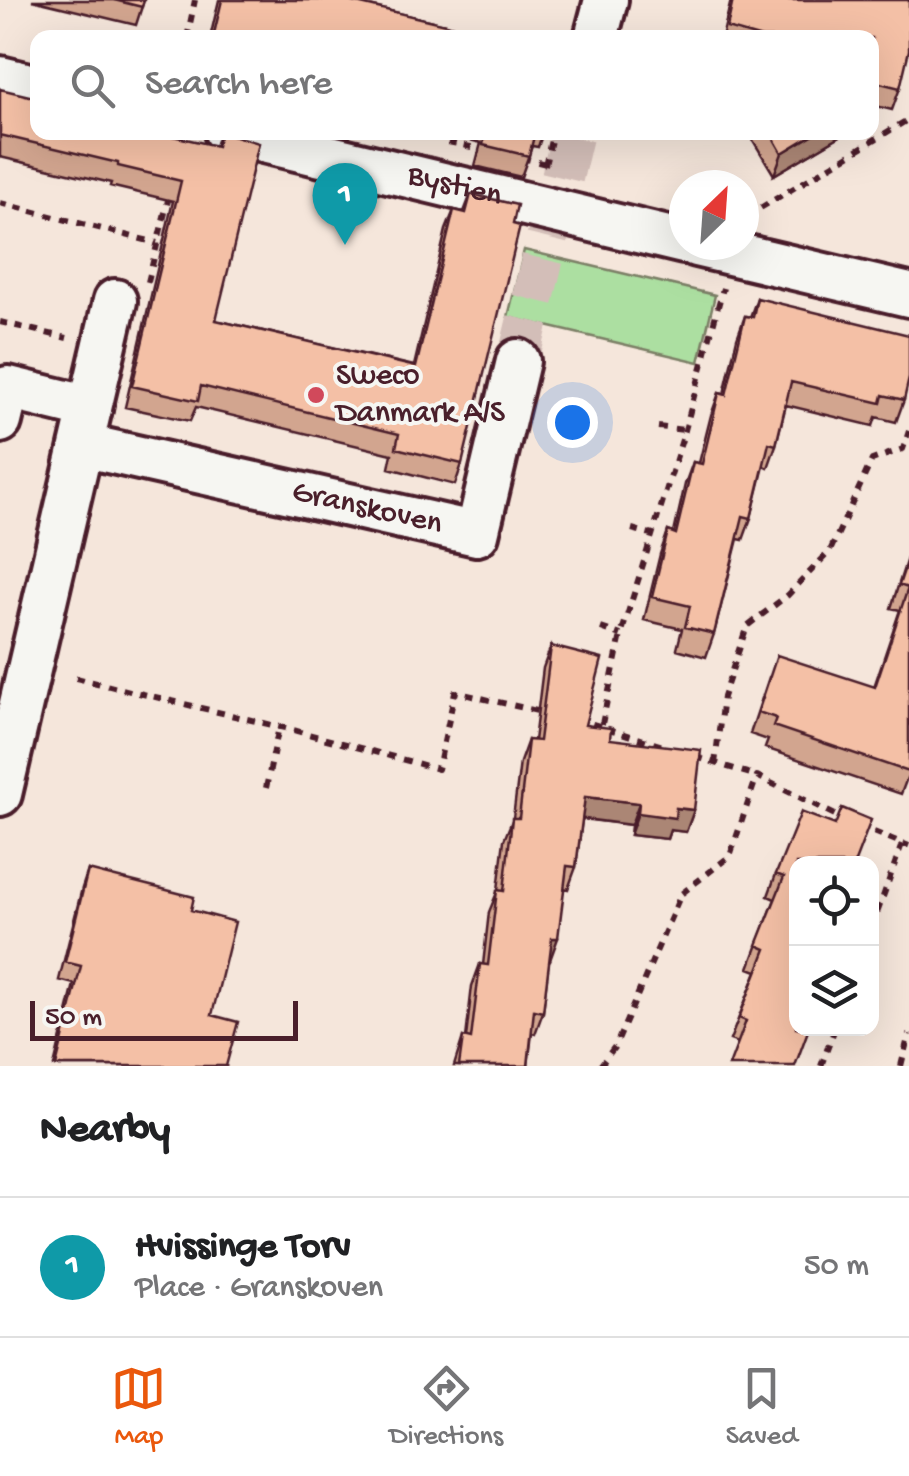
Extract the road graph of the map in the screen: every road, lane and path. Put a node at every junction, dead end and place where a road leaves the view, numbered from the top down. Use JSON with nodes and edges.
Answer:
{"nodes":[{"id":1,"x":196,"y":0,"type":"edge"},
{"id":2,"x":606,"y":0,"type":"edge"},
{"id":3,"x":189,"y":30,"type":"edge"},
{"id":4,"x":598,"y":30,"type":"edge"},
{"id":5,"x":0,"y":78,"type":"edge"},
{"id":6,"x":30,"y":85,"type":"edge"},
{"id":7,"x":909,"y":119,"type":"edge"},
{"id":8,"x":879,"y":138,"type":"edge"},
{"id":9,"x":259,"y":140,"type":"edge"},
{"id":10,"x":442,"y":140,"type":"dead end"},
{"id":11,"x":877,"y":140,"type":"edge"},
{"id":12,"x":494,"y":152,"type":"edge"},
{"id":13,"x":511,"y":156,"type":"edge"},
{"id":14,"x":546,"y":164,"type":"dead end"},
{"id":15,"x":171,"y":188,"type":"edge"},
{"id":16,"x":0,"y":203,"type":"edge"},
{"id":17,"x":759,"y":216,"type":"edge"},
{"id":18,"x":669,"y":238,"type":"edge"},
{"id":19,"x":157,"y":243,"type":"junction"},
{"id":20,"x":759,"y":250,"type":"edge"},
{"id":21,"x":720,"y":260,"type":"edge"},
{"id":22,"x":909,"y":295,"type":"edge"},
{"id":23,"x":115,"y":301,"type":"joint"},
{"id":24,"x":0,"y":322,"type":"edge"},
{"id":25,"x":104,"y":347,"type":"junction"},
{"id":26,"x":518,"y":360,"type":"tunnel mouth"},
{"id":27,"x":0,"y":421,"type":"edge"},
{"id":28,"x":86,"y":426,"type":"junction"},
{"id":29,"x":658,"y":427,"type":"dead end"},
{"id":30,"x":685,"y":430,"type":"junction"},
{"id":31,"x":909,"y":431,"type":"edge"},
{"id":32,"x":632,"y":529,"type":"dead end"},
{"id":33,"x":652,"y":534,"type":"junction"},
{"id":34,"x":601,"y":628,"type":"dead end"},
{"id":35,"x":621,"y":635,"type":"junction"},
{"id":36,"x":76,"y":678,"type":"dead end"},
{"id":37,"x":602,"y":724,"type":"junction"},
{"id":38,"x":279,"y":727,"type":"junction"},
{"id":39,"x":674,"y":750,"type":"edge"},
{"id":40,"x":692,"y":756,"type":"edge"},
{"id":41,"x":715,"y":764,"type":"junction"},
{"id":42,"x":757,"y":776,"type":"junction"},
{"id":43,"x":266,"y":788,"type":"dead end"},
{"id":44,"x":0,"y":794,"type":"edge"},
{"id":45,"x":906,"y":845,"type":"edge"},
{"id":46,"x":879,"y":910,"type":"edge"},
{"id":47,"x":909,"y":1034,"type":"edge"},
{"id":48,"x":832,"y":1036,"type":"edge"},
{"id":49,"x":600,"y":1066,"type":"edge"},
{"id":50,"x":821,"y":1066,"type":"edge"},
{"id":51,"x":901,"y":1066,"type":"edge"}],
"edges":[{"from":1,"to":3,"type":"path"},
{"from":2,"to":4,"type":"street"},
{"from":5,"to":6,"type":"street"},
{"from":7,"to":8,"type":"path"},
{"from":9,"to":18,"type":"street","name":"Bystien"},
{"from":10,"to":12,"type":"path"},
{"from":11,"to":17,"type":"path"},
{"from":13,"to":14,"type":"path"},
{"from":15,"to":19,"type":"path"},
{"from":16,"to":19,"type":"path"},
{"from":19,"to":23,"type":"path"},
{"from":20,"to":22,"type":"street"},
{"from":21,"to":30,"type":"path"},
{"from":23,"to":25,"type":"street"},
{"from":24,"to":25,"type":"path"},
{"from":25,"to":28,"type":"street"},
{"from":26,"to":28,"type":"street","name":"Granskoven"},
{"from":27,"to":28,"type":"street","name":"Granskoven"},
{"from":28,"to":44,"type":"street"},
{"from":29,"to":30,"type":"path"},
{"from":30,"to":33,"type":"path"},
{"from":31,"to":41,"type":"path"},
{"from":32,"to":33,"type":"path"},
{"from":33,"to":35,"type":"path"},
{"from":34,"to":35,"type":"path"},
{"from":35,"to":37,"type":"path"},
{"from":36,"to":38,"type":"path"},
{"from":37,"to":38,"type":"path"},
{"from":37,"to":39,"type":"path"},
{"from":38,"to":43,"type":"path"},
{"from":40,"to":41,"type":"path"},
{"from":41,"to":42,"type":"path"},
{"from":42,"to":45,"type":"path"},
{"from":42,"to":49,"type":"path"},
{"from":45,"to":46,"type":"path"},
{"from":47,"to":51,"type":"path"},
{"from":48,"to":50,"type":"path"}]}
